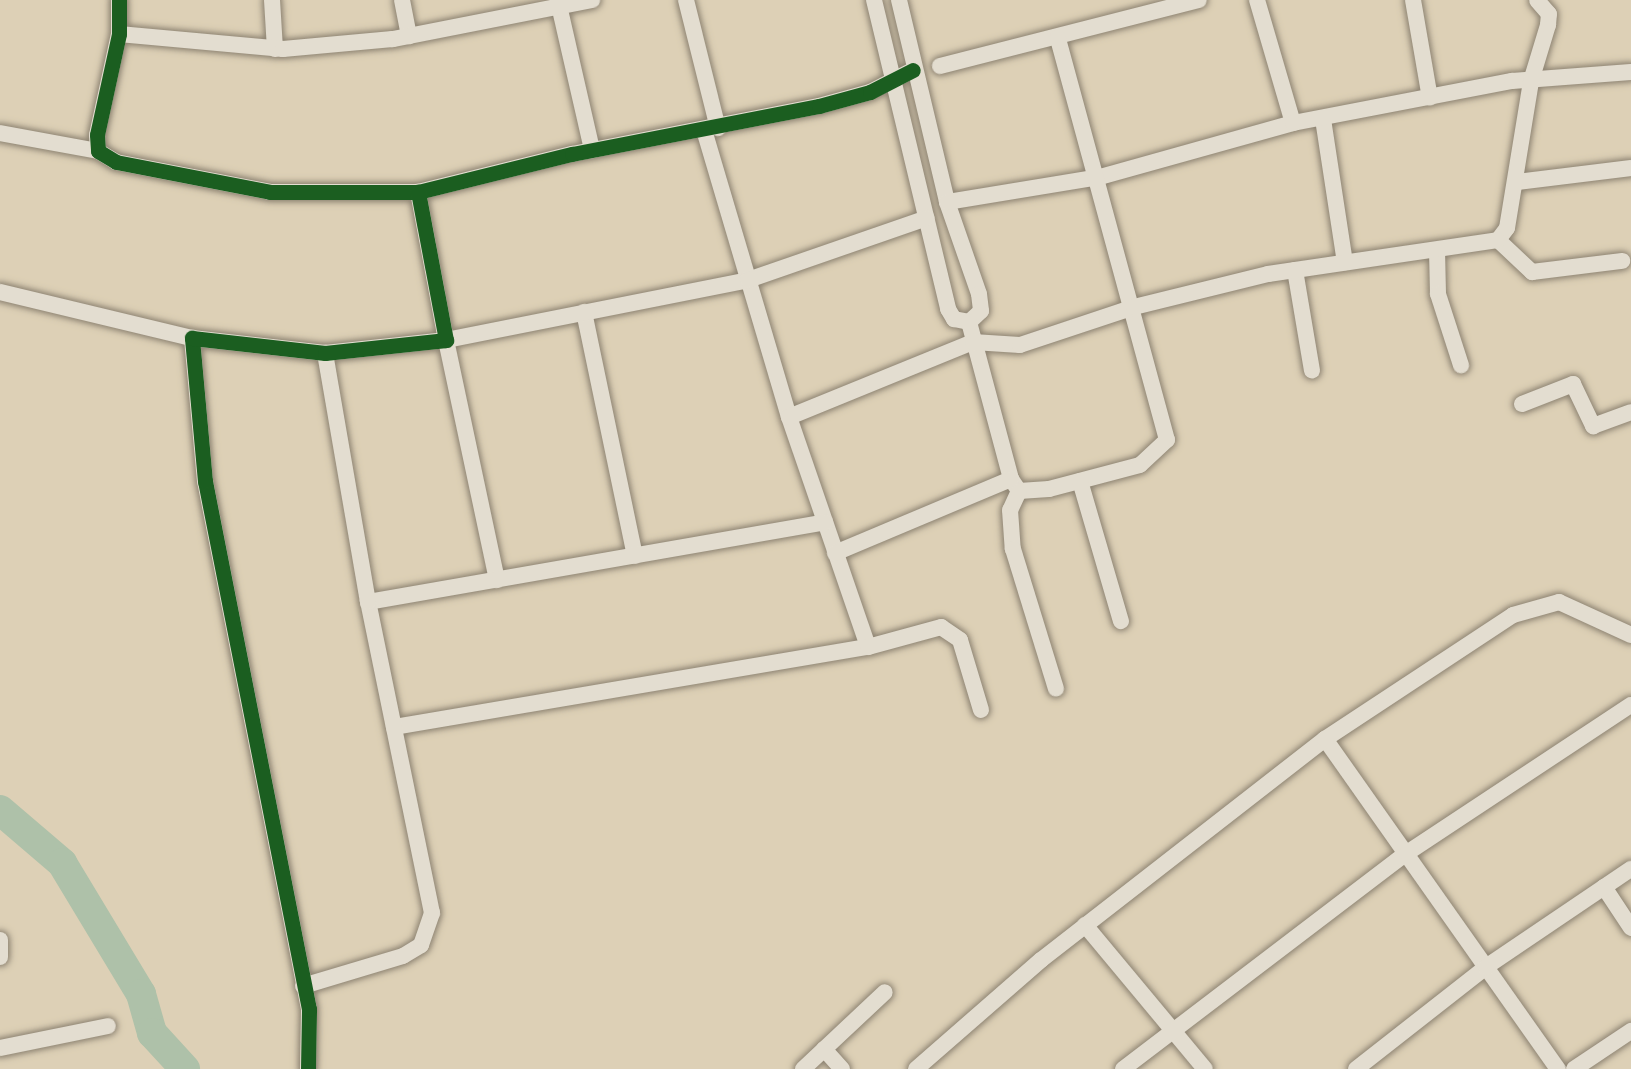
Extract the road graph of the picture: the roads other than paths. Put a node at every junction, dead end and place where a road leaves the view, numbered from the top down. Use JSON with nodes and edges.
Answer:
{"nodes":[{"id":1,"x":119,"y":0,"type":"edge"},
{"id":2,"x":272,"y":0,"type":"edge"},
{"id":3,"x":402,"y":0,"type":"edge"},
{"id":4,"x":592,"y":0,"type":"edge"},
{"id":5,"x":686,"y":0,"type":"edge"},
{"id":6,"x":874,"y":0,"type":"edge"},
{"id":7,"x":899,"y":0,"type":"edge"},
{"id":8,"x":1199,"y":0,"type":"edge"},
{"id":9,"x":1257,"y":0,"type":"edge"},
{"id":10,"x":1413,"y":0,"type":"edge"},
{"id":11,"x":1537,"y":0,"type":"edge"},
{"id":12,"x":559,"y":4,"type":"edge"},
{"id":13,"x":119,"y":34,"type":"junction"},
{"id":14,"x":409,"y":36,"type":"junction"},
{"id":15,"x":1058,"y":38,"type":"junction"},
{"id":16,"x":275,"y":49,"type":"junction"},
{"id":17,"x":940,"y":66,"type":"dead end"},
{"id":18,"x":913,"y":70,"type":"junction"},
{"id":19,"x":1631,"y":73,"type":"edge"},
{"id":20,"x":890,"y":79,"type":"junction"},
{"id":21,"x":1532,"y":82,"type":"junction"},
{"id":22,"x":1430,"y":98,"type":"junction"},
{"id":23,"x":1324,"y":119,"type":"junction"},
{"id":24,"x":1293,"y":123,"type":"junction"},
{"id":25,"x":711,"y":129,"type":"junction"},
{"id":26,"x":0,"y":133,"type":"edge"},
{"id":27,"x":592,"y":150,"type":"junction"},
{"id":28,"x":98,"y":151,"type":"junction"},
{"id":29,"x":1631,"y":168,"type":"edge"},
{"id":30,"x":1100,"y":177,"type":"junction"},
{"id":31,"x":1516,"y":182,"type":"junction"},
{"id":32,"x":418,"y":193,"type":"junction"},
{"id":33,"x":947,"y":202,"type":"junction"},
{"id":34,"x":926,"y":218,"type":"junction"},
{"id":35,"x":1498,"y":240,"type":"junction"},
{"id":36,"x":1437,"y":250,"type":"junction"},
{"id":37,"x":1622,"y":260,"type":"dead end"},
{"id":38,"x":1345,"y":262,"type":"junction"},
{"id":39,"x":1295,"y":270,"type":"junction"},
{"id":40,"x":748,"y":280,"type":"junction"},
{"id":41,"x":0,"y":292,"type":"edge"},
{"id":42,"x":1134,"y":307,"type":"junction"},
{"id":43,"x":584,"y":312,"type":"junction"},
{"id":44,"x":969,"y":322,"type":"junction"},
{"id":45,"x":192,"y":338,"type":"junction"},
{"id":46,"x":446,"y":340,"type":"junction"},
{"id":47,"x":973,"y":342,"type":"junction"},
{"id":48,"x":326,"y":353,"type":"junction"},
{"id":49,"x":1461,"y":365,"type":"dead end"},
{"id":50,"x":1312,"y":371,"type":"dead end"},
{"id":51,"x":1522,"y":404,"type":"dead end"},
{"id":52,"x":1631,"y":412,"type":"edge"},
{"id":53,"x":789,"y":417,"type":"junction"},
{"id":54,"x":1080,"y":481,"type":"junction"},
{"id":55,"x":1015,"y":485,"type":"junction"},
{"id":56,"x":825,"y":522,"type":"junction"},
{"id":57,"x":835,"y":553,"type":"junction"},
{"id":58,"x":635,"y":556,"type":"junction"},
{"id":59,"x":497,"y":580,"type":"junction"},
{"id":60,"x":368,"y":602,"type":"junction"},
{"id":61,"x":1121,"y":621,"type":"dead end"},
{"id":62,"x":1631,"y":635,"type":"edge"},
{"id":63,"x":868,"y":647,"type":"junction"},
{"id":64,"x":1056,"y":689,"type":"dead end"},
{"id":65,"x":1631,"y":705,"type":"edge"},
{"id":66,"x":981,"y":710,"type":"dead end"},
{"id":67,"x":394,"y":728,"type":"junction"},
{"id":68,"x":1325,"y":739,"type":"junction"},
{"id":69,"x":1407,"y":853,"type":"junction"},
{"id":70,"x":1631,"y":869,"type":"edge"},
{"id":71,"x":1604,"y":886,"type":"junction"},
{"id":72,"x":1085,"y":925,"type":"junction"},
{"id":73,"x":1631,"y":928,"type":"edge"},
{"id":74,"x":0,"y":940,"type":"edge"},
{"id":75,"x":0,"y":956,"type":"edge"},
{"id":76,"x":1486,"y":967,"type":"junction"},
{"id":77,"x":303,"y":986,"type":"junction"},
{"id":78,"x":885,"y":992,"type":"dead end"},
{"id":79,"x":109,"y":1026,"type":"dead end"},
{"id":80,"x":1172,"y":1030,"type":"junction"},
{"id":81,"x":1631,"y":1031,"type":"edge"},
{"id":82,"x":0,"y":1048,"type":"edge"},
{"id":83,"x":824,"y":1049,"type":"junction"},
{"id":84,"x":310,"y":1063,"type":"edge"},
{"id":85,"x":802,"y":1069,"type":"edge"},
{"id":86,"x":842,"y":1069,"type":"edge"},
{"id":87,"x":916,"y":1069,"type":"edge"},
{"id":88,"x":1124,"y":1069,"type":"edge"},
{"id":89,"x":1205,"y":1069,"type":"edge"},
{"id":90,"x":1357,"y":1069,"type":"edge"},
{"id":91,"x":1558,"y":1069,"type":"edge"},
{"id":92,"x":1574,"y":1069,"type":"edge"}],
"edges":[{"from":1,"to":13,"type":"street"},
{"from":2,"to":16,"type":"street"},
{"from":3,"to":14,"type":"street"},
{"from":4,"to":12,"type":"street"},
{"from":5,"to":25,"type":"street"},
{"from":6,"to":20,"type":"street"},
{"from":7,"to":18,"type":"street"},
{"from":8,"to":15,"type":"street"},
{"from":9,"to":24,"type":"street"},
{"from":10,"to":22,"type":"street"},
{"from":11,"to":21,"type":"street"},
{"from":12,"to":14,"type":"street"},
{"from":12,"to":27,"type":"street"},
{"from":13,"to":16,"type":"street"},
{"from":13,"to":28,"type":"street"},
{"from":14,"to":16,"type":"street"},
{"from":15,"to":17,"type":"street"},
{"from":15,"to":30,"type":"street"},
{"from":18,"to":20,"type":"street"},
{"from":18,"to":33,"type":"street"},
{"from":19,"to":21,"type":"street"},
{"from":20,"to":25,"type":"street"},
{"from":20,"to":34,"type":"street"},
{"from":21,"to":22,"type":"street"},
{"from":21,"to":31,"type":"street"},
{"from":22,"to":23,"type":"street"},
{"from":23,"to":24,"type":"street"},
{"from":23,"to":38,"type":"street"},
{"from":24,"to":30,"type":"street"},
{"from":25,"to":27,"type":"street"},
{"from":25,"to":40,"type":"street"},
{"from":26,"to":28,"type":"street"},
{"from":27,"to":32,"type":"street"},
{"from":28,"to":32,"type":"street"},
{"from":29,"to":31,"type":"street"},
{"from":30,"to":33,"type":"street"},
{"from":30,"to":42,"type":"street"},
{"from":31,"to":35,"type":"street"},
{"from":32,"to":46,"type":"street"},
{"from":33,"to":44,"type":"street"},
{"from":34,"to":40,"type":"street"},
{"from":34,"to":44,"type":"street"},
{"from":35,"to":36,"type":"street"},
{"from":35,"to":37,"type":"street"},
{"from":36,"to":38,"type":"street"},
{"from":36,"to":49,"type":"street"},
{"from":38,"to":39,"type":"street"},
{"from":39,"to":42,"type":"street"},
{"from":39,"to":50,"type":"street"},
{"from":40,"to":43,"type":"street"},
{"from":40,"to":53,"type":"street"},
{"from":41,"to":45,"type":"street"},
{"from":42,"to":47,"type":"street"},
{"from":42,"to":54,"type":"street"},
{"from":43,"to":46,"type":"street"},
{"from":43,"to":58,"type":"street"},
{"from":44,"to":47,"type":"street"},
{"from":45,"to":48,"type":"street"},
{"from":45,"to":77,"type":"street"},
{"from":46,"to":48,"type":"street"},
{"from":46,"to":59,"type":"street"},
{"from":47,"to":53,"type":"street"},
{"from":47,"to":55,"type":"street"},
{"from":48,"to":60,"type":"street"},
{"from":51,"to":52,"type":"street"},
{"from":53,"to":56,"type":"street"},
{"from":54,"to":55,"type":"street"},
{"from":54,"to":61,"type":"street"},
{"from":55,"to":57,"type":"street"},
{"from":55,"to":64,"type":"street"},
{"from":56,"to":57,"type":"street"},
{"from":56,"to":58,"type":"street"},
{"from":57,"to":63,"type":"street"},
{"from":58,"to":59,"type":"street"},
{"from":59,"to":60,"type":"street"},
{"from":60,"to":67,"type":"street"},
{"from":62,"to":68,"type":"street"},
{"from":63,"to":66,"type":"street"},
{"from":63,"to":67,"type":"street"},
{"from":65,"to":69,"type":"street"},
{"from":67,"to":77,"type":"street"},
{"from":68,"to":69,"type":"street"},
{"from":68,"to":72,"type":"street"},
{"from":69,"to":76,"type":"street"},
{"from":69,"to":80,"type":"street"},
{"from":70,"to":71,"type":"street"},
{"from":71,"to":73,"type":"street"},
{"from":71,"to":76,"type":"street"},
{"from":72,"to":80,"type":"street"},
{"from":72,"to":87,"type":"street"},
{"from":74,"to":75,"type":"street"},
{"from":76,"to":90,"type":"street"},
{"from":76,"to":91,"type":"street"},
{"from":77,"to":84,"type":"street"},
{"from":78,"to":83,"type":"street"},
{"from":79,"to":82,"type":"street"},
{"from":80,"to":88,"type":"street"},
{"from":80,"to":89,"type":"street"},
{"from":81,"to":92,"type":"street"},
{"from":83,"to":85,"type":"street"},
{"from":83,"to":86,"type":"street"}]}
